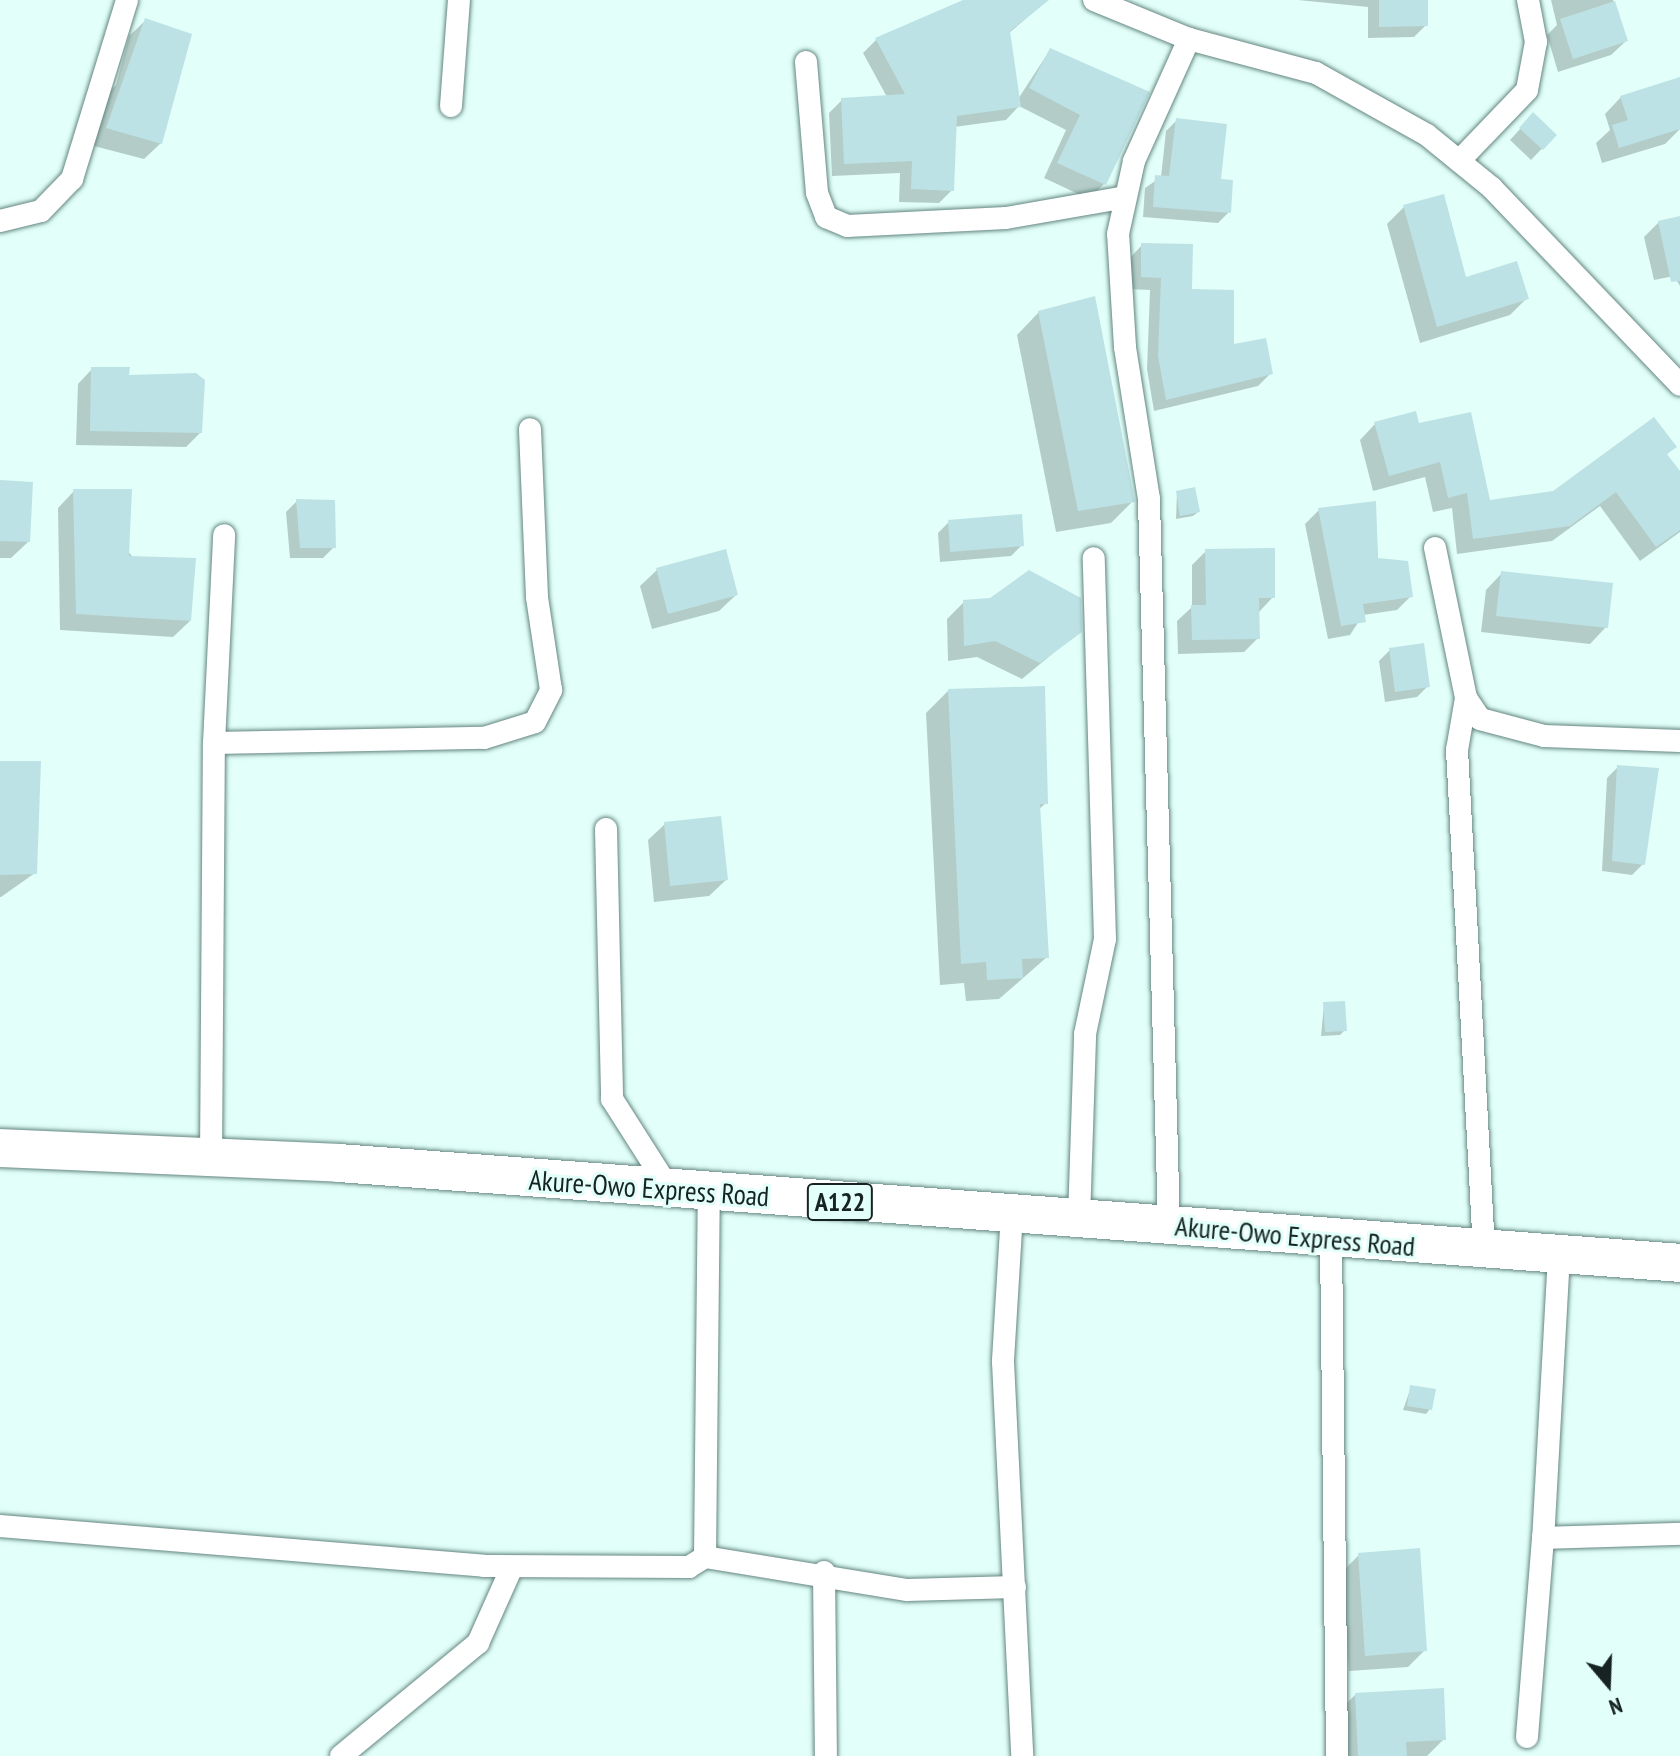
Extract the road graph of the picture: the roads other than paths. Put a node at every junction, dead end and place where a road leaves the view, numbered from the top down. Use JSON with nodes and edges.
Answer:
{"nodes":[{"id":1,"x":127,"y":0,"type":"edge"},
{"id":2,"x":459,"y":0,"type":"edge"},
{"id":3,"x":1094,"y":0,"type":"edge"},
{"id":4,"x":1528,"y":0,"type":"edge"},
{"id":5,"x":1189,"y":39,"type":"junction"},
{"id":6,"x":806,"y":62,"type":"dead end"},
{"id":7,"x":451,"y":106,"type":"dead end"},
{"id":8,"x":1459,"y":161,"type":"junction"},
{"id":9,"x":1121,"y":198,"type":"junction"},
{"id":10,"x":0,"y":221,"type":"edge"},
{"id":11,"x":1680,"y":385,"type":"edge"},
{"id":12,"x":530,"y":429,"type":"dead end"},
{"id":13,"x":224,"y":535,"type":"dead end"},
{"id":14,"x":1435,"y":548,"type":"dead end"},
{"id":15,"x":1094,"y":558,"type":"dead end"},
{"id":16,"x":1466,"y":698,"type":"junction"},
{"id":17,"x":1680,"y":741,"type":"edge"},
{"id":18,"x":214,"y":743,"type":"junction"},
{"id":19,"x":606,"y":829,"type":"dead end"},
{"id":20,"x":0,"y":1148,"type":"edge"},
{"id":21,"x":211,"y":1158,"type":"junction"},
{"id":22,"x":670,"y":1190,"type":"junction"},
{"id":23,"x":709,"y":1193,"type":"junction"},
{"id":24,"x":1012,"y":1213,"type":"junction"},
{"id":25,"x":1079,"y":1219,"type":"junction"},
{"id":26,"x":1169,"y":1226,"type":"junction"},
{"id":27,"x":1331,"y":1240,"type":"junction"},
{"id":28,"x":1484,"y":1250,"type":"junction"},
{"id":29,"x":1559,"y":1255,"type":"junction"},
{"id":30,"x":1680,"y":1263,"type":"edge"},
{"id":31,"x":0,"y":1526,"type":"edge"},
{"id":32,"x":1680,"y":1534,"type":"edge"},
{"id":33,"x":1543,"y":1538,"type":"junction"},
{"id":34,"x":705,"y":1557,"type":"junction"},
{"id":35,"x":512,"y":1567,"type":"junction"},
{"id":36,"x":824,"y":1572,"type":"junction"},
{"id":37,"x":1015,"y":1587,"type":"junction"},
{"id":38,"x":1527,"y":1737,"type":"dead end"},
{"id":39,"x":341,"y":1756,"type":"edge"},
{"id":40,"x":826,"y":1756,"type":"edge"},
{"id":41,"x":1022,"y":1756,"type":"edge"},
{"id":42,"x":1337,"y":1756,"type":"edge"}],
"edges":[{"from":1,"to":10,"type":"street"},
{"from":2,"to":7,"type":"street"},
{"from":3,"to":5,"type":"street"},
{"from":4,"to":8,"type":"street"},
{"from":5,"to":8,"type":"street"},
{"from":5,"to":9,"type":"street"},
{"from":6,"to":9,"type":"street"},
{"from":8,"to":11,"type":"street"},
{"from":9,"to":26,"type":"street"},
{"from":12,"to":18,"type":"street"},
{"from":13,"to":18,"type":"street"},
{"from":14,"to":16,"type":"street"},
{"from":15,"to":25,"type":"street"},
{"from":16,"to":17,"type":"street"},
{"from":16,"to":28,"type":"street"},
{"from":18,"to":21,"type":"street"},
{"from":19,"to":22,"type":"street"},
{"from":20,"to":21,"type":"highway","name":"Akure-Owo Express Road","number":"A122"},
{"from":21,"to":22,"type":"highway","name":"Akure-Owo Express Road","number":"A122"},
{"from":22,"to":23,"type":"highway","name":"Akure-Owo Express Road","number":"A122"},
{"from":23,"to":24,"type":"highway","name":"Akure-Owo Express Road","number":"A122"},
{"from":23,"to":34,"type":"street"},
{"from":24,"to":25,"type":"highway","name":"Akure-Owo Express Road","number":"A122"},
{"from":24,"to":37,"type":"street"},
{"from":25,"to":26,"type":"highway","name":"Akure-Owo Express Road","number":"A122"},
{"from":26,"to":27,"type":"highway","name":"Akure-Owo Express Road","number":"A122"},
{"from":27,"to":28,"type":"highway","name":"Akure-Owo Express Road","number":"A122"},
{"from":27,"to":42,"type":"street"},
{"from":28,"to":29,"type":"highway","name":"Akure-Owo Express Road","number":"A122"},
{"from":29,"to":30,"type":"highway","name":"Akure-Owo Express Road","number":"A122"},
{"from":29,"to":33,"type":"street"},
{"from":31,"to":35,"type":"street"},
{"from":32,"to":33,"type":"street"},
{"from":33,"to":38,"type":"street"},
{"from":34,"to":35,"type":"street"},
{"from":34,"to":36,"type":"street"},
{"from":35,"to":39,"type":"street"},
{"from":36,"to":37,"type":"street"},
{"from":36,"to":40,"type":"street"},
{"from":37,"to":41,"type":"street"}]}
